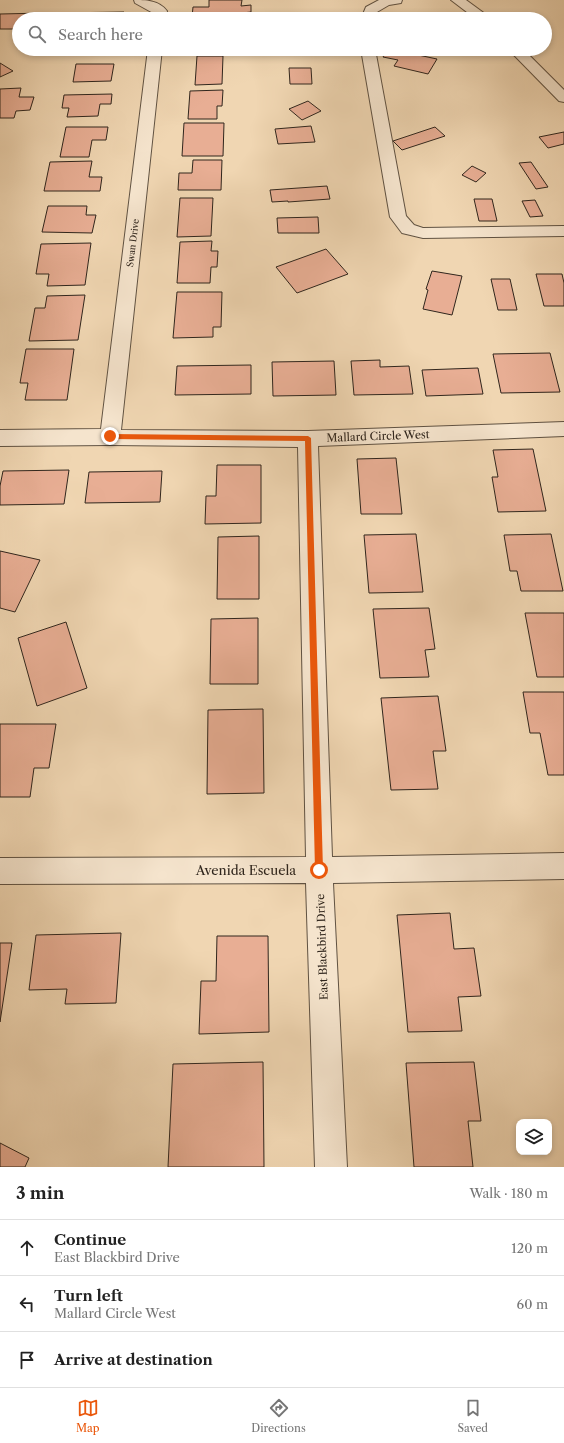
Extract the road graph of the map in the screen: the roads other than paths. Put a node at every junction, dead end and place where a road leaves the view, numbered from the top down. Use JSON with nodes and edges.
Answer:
{"nodes":[{"id":1,"x":140,"y":0,"type":"edge"},
{"id":2,"x":396,"y":0,"type":"edge"},
{"id":3,"x":458,"y":0,"type":"edge"},
{"id":4,"x":160,"y":12,"type":"edge"},
{"id":5,"x":370,"y":12,"type":"edge"},
{"id":6,"x":475,"y":12,"type":"edge"},
{"id":7,"x":155,"y":56,"type":"edge"},
{"id":8,"x":369,"y":56,"type":"edge"},
{"id":9,"x":522,"y":56,"type":"edge"},
{"id":10,"x":564,"y":98,"type":"edge"},
{"id":11,"x":564,"y":231,"type":"edge"},
{"id":12,"x":564,"y":429,"type":"edge"},
{"id":13,"x":110,"y":436,"type":"junction"},
{"id":14,"x":0,"y":438,"type":"edge"},
{"id":15,"x":308,"y":438,"type":"junction"},
{"id":16,"x":564,"y":866,"type":"edge"},
{"id":17,"x":319,"y":870,"type":"junction"},
{"id":18,"x":0,"y":871,"type":"edge"},
{"id":19,"x":331,"y":1167,"type":"edge"}],
"edges":[{"from":1,"to":4,"type":"street"},
{"from":2,"to":5,"type":"street"},
{"from":3,"to":6,"type":"street"},
{"from":7,"to":13,"type":"street","name":"Swan Drive"},
{"from":8,"to":11,"type":"street"},
{"from":9,"to":10,"type":"street"},
{"from":12,"to":15,"type":"street","name":"Mallard Circle West"},
{"from":13,"to":14,"type":"street","name":"Mallard Circle West"},
{"from":13,"to":15,"type":"street","name":"Mallard Circle West"},
{"from":15,"to":17,"type":"street","name":"East Blackbird Drive"},
{"from":16,"to":17,"type":"street","name":"Avenida Escuela"},
{"from":17,"to":18,"type":"street","name":"Avenida Escuela"},
{"from":17,"to":19,"type":"street","name":"East Blackbird Drive"}]}
